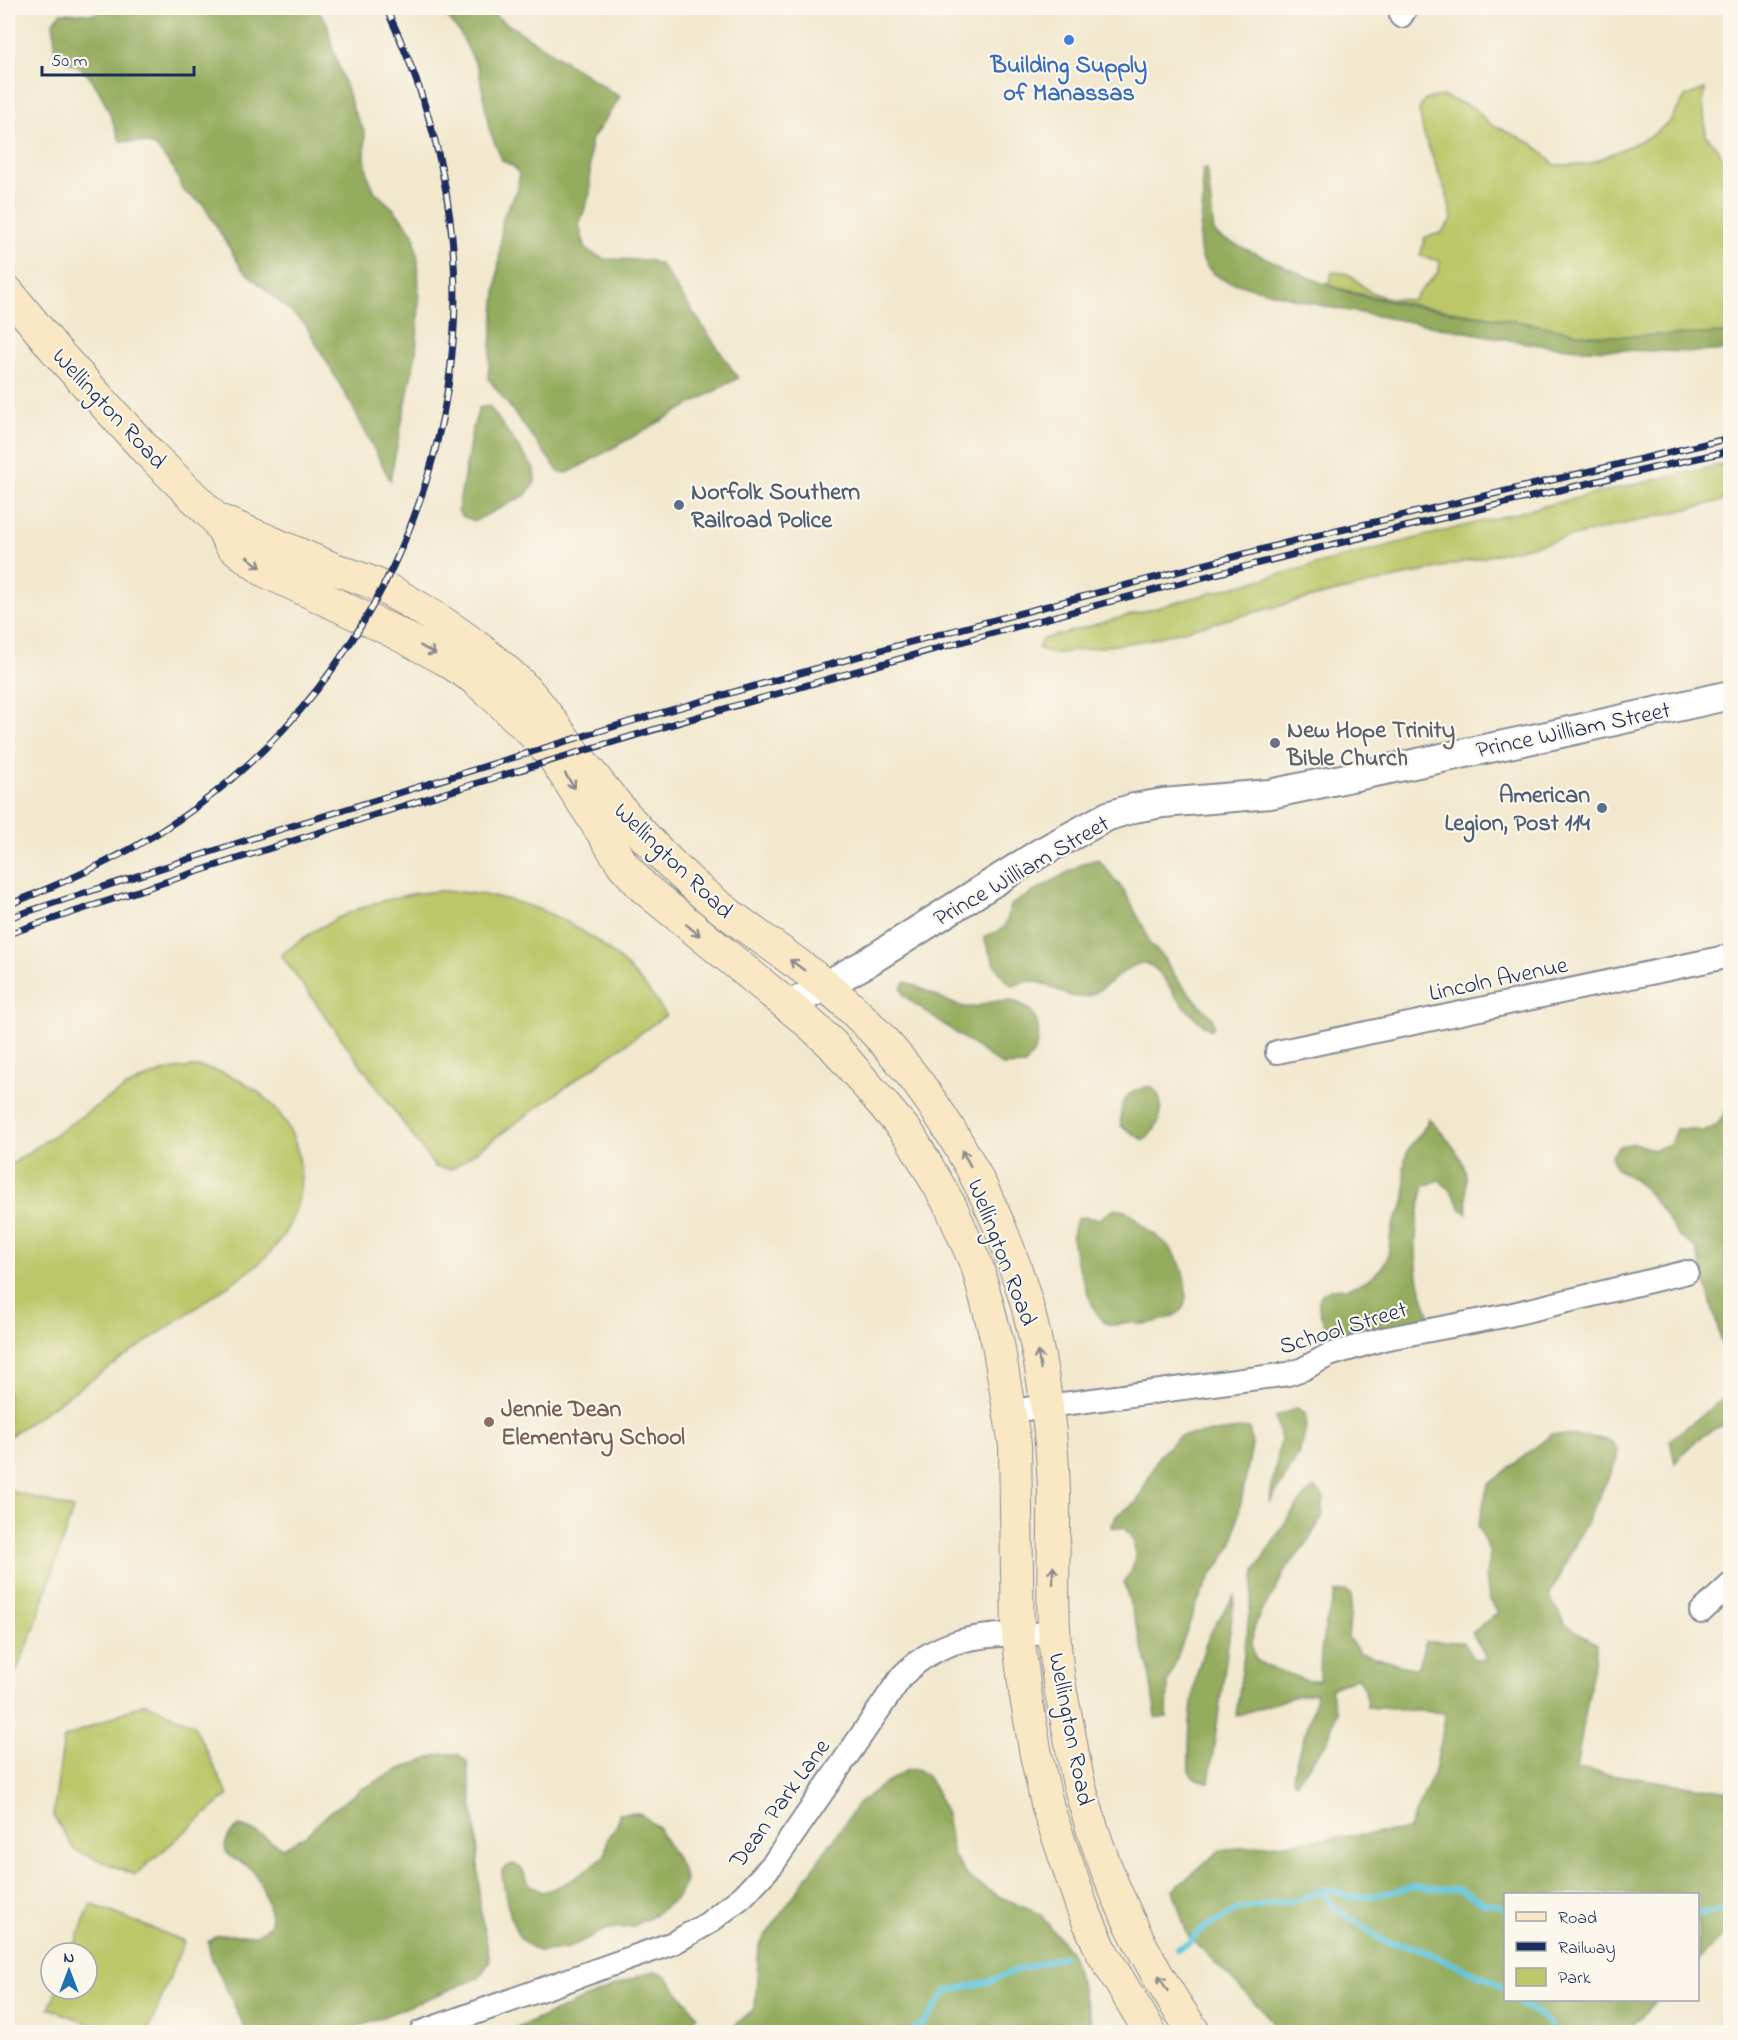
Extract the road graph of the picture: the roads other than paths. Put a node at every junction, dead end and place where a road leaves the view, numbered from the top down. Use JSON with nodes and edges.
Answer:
{"nodes":[{"id":1,"x":8,"y":292,"type":"edge"},
{"id":2,"x":216,"y":519,"type":"junction"},
{"id":3,"x":1731,"y":694,"type":"edge"},
{"id":4,"x":1731,"y":956,"type":"edge"},
{"id":5,"x":826,"y":987,"type":"junction"},
{"id":6,"x":788,"y":1006,"type":"junction"},
{"id":7,"x":1277,"y":1052,"type":"dead end"},
{"id":8,"x":1687,"y":1272,"type":"dead end"},
{"id":9,"x":1047,"y":1406,"type":"junction"},
{"id":10,"x":1011,"y":1411,"type":"junction"},
{"id":11,"x":1731,"y":1585,"type":"edge"},
{"id":12,"x":1701,"y":1612,"type":"dead end"},
{"id":13,"x":1054,"y":1633,"type":"junction"},
{"id":14,"x":1018,"y":1635,"type":"junction"},
{"id":15,"x":421,"y":2032,"type":"edge"},
{"id":16,"x":1150,"y":2032,"type":"edge"},
{"id":17,"x":1194,"y":2032,"type":"edge"}],
"edges":[{"from":1,"to":2,"type":"main road","name":"Wellington Road"},
{"from":5,"to":2,"type":"main road","name":"Wellington Road","one_way":true},
{"from":2,"to":6,"type":"main road","name":"Wellington Road","one_way":true},
{"from":3,"to":5,"type":"street","name":"Prince William Street"},
{"from":4,"to":7,"type":"street","name":"Lincoln Avenue"},
{"from":5,"to":6,"type":"street","name":"Prince William Street"},
{"from":9,"to":5,"type":"main road","name":"Wellington Road","one_way":true},
{"from":6,"to":10,"type":"main road","name":"Wellington Road"},
{"from":8,"to":9,"type":"street","name":"School Street"},
{"from":9,"to":10,"type":"street","name":"School Street"},
{"from":13,"to":9,"type":"main road","name":"Wellington Road","one_way":true},
{"from":10,"to":14,"type":"main road","name":"Wellington Road"},
{"from":11,"to":12,"type":"street"},
{"from":13,"to":14,"type":"street","name":"Dean Park Lane"},
{"from":17,"to":13,"type":"main road","name":"Wellington Road","one_way":true},
{"from":14,"to":15,"type":"street","name":"Dean Park Lane"},
{"from":14,"to":16,"type":"main road","name":"Wellington Road"}]}
